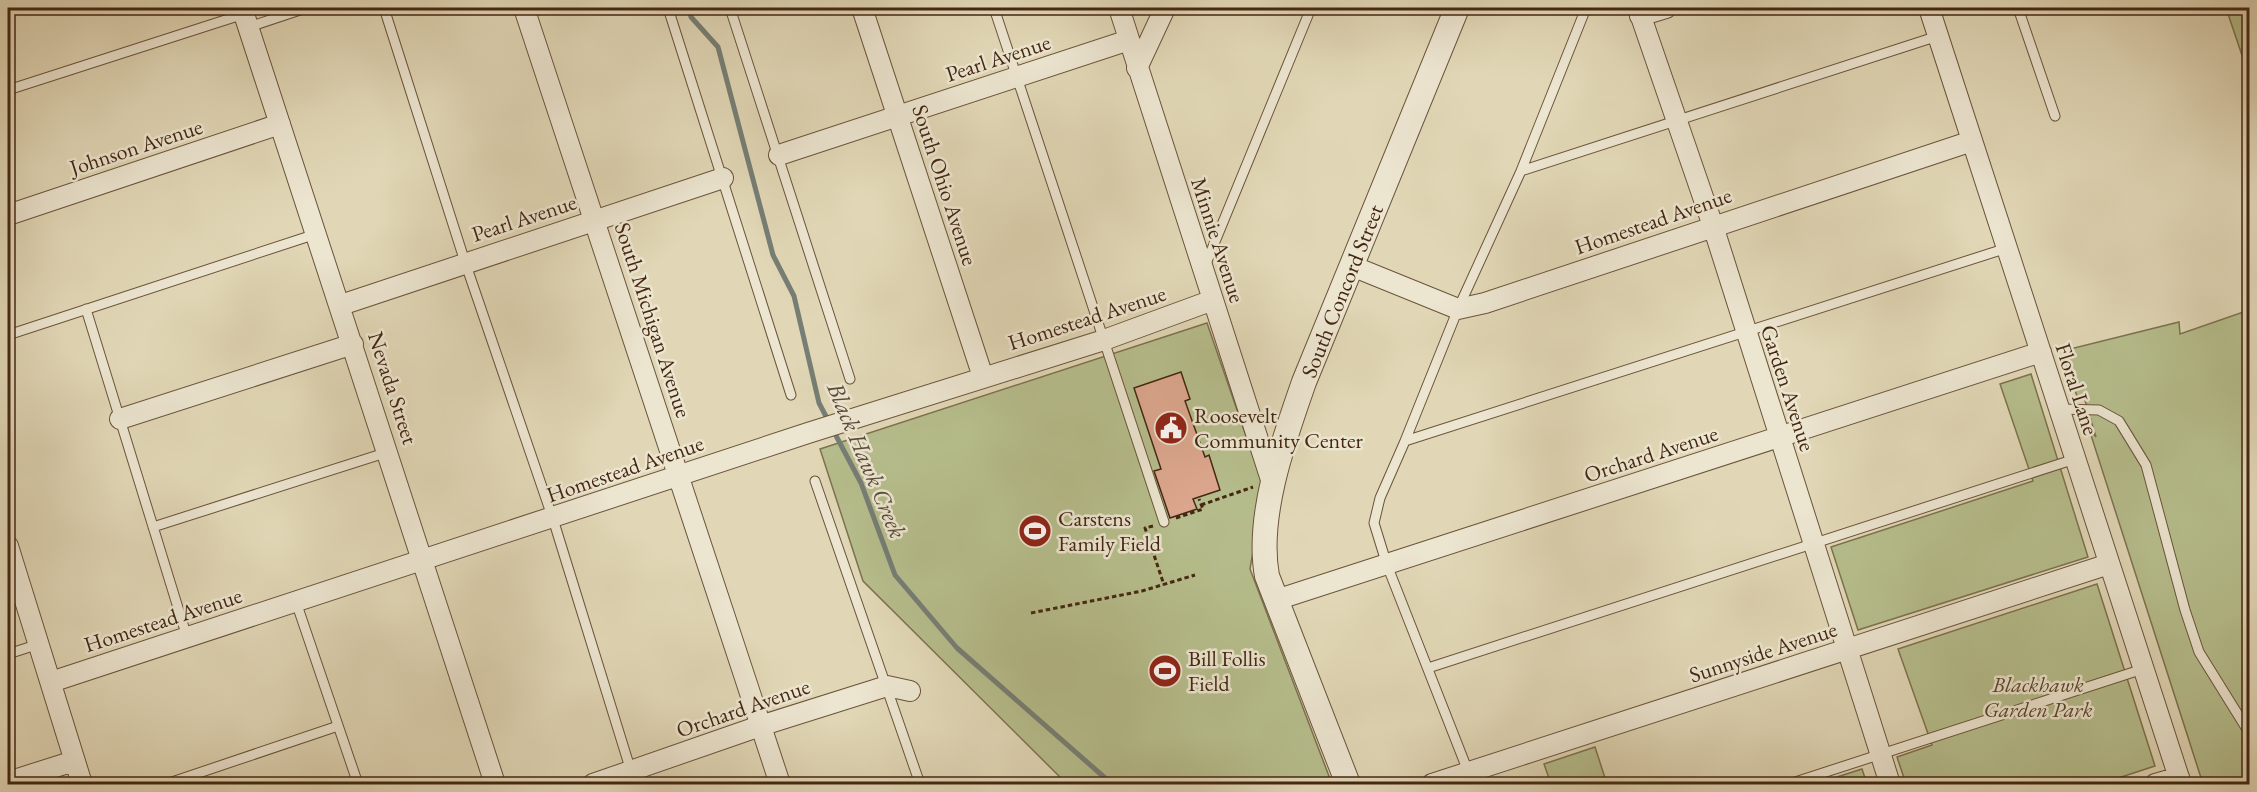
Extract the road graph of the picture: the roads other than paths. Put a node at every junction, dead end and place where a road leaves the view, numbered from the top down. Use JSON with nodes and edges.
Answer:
{"nodes":[{"id":1,"x":306,"y":8,"type":"edge"},
{"id":2,"x":384,"y":8,"type":"edge"},
{"id":3,"x":524,"y":8,"type":"edge"},
{"id":4,"x":668,"y":8,"type":"edge"},
{"id":5,"x":730,"y":8,"type":"edge"},
{"id":6,"x":862,"y":8,"type":"edge"},
{"id":7,"x":994,"y":8,"type":"edge"},
{"id":8,"x":1119,"y":8,"type":"edge"},
{"id":9,"x":1165,"y":8,"type":"edge"},
{"id":10,"x":1311,"y":8,"type":"edge"},
{"id":11,"x":1457,"y":8,"type":"edge"},
{"id":12,"x":1586,"y":8,"type":"edge"},
{"id":13,"x":1666,"y":8,"type":"edge"},
{"id":14,"x":1929,"y":8,"type":"edge"},
{"id":15,"x":2018,"y":8,"type":"edge"},
{"id":16,"x":1639,"y":12,"type":"edge"},
{"id":17,"x":245,"y":16,"type":"edge"},
{"id":18,"x":1938,"y":36,"type":"junction"},
{"id":19,"x":1129,"y":40,"type":"junction"},
{"id":20,"x":1137,"y":68,"type":"junction"},
{"id":21,"x":1017,"y":77,"type":"junction"},
{"id":22,"x":8,"y":90,"type":"edge"},
{"id":23,"x":2055,"y":116,"type":"dead end"},
{"id":24,"x":898,"y":117,"type":"junction"},
{"id":25,"x":1677,"y":120,"type":"junction"},
{"id":26,"x":280,"y":124,"type":"junction"},
{"id":27,"x":1972,"y":141,"type":"junction"},
{"id":28,"x":779,"y":155,"type":"junction"},
{"id":29,"x":1521,"y":171,"type":"junction"},
{"id":30,"x":723,"y":178,"type":"junction"},
{"id":31,"x":8,"y":215,"type":"edge"},
{"id":32,"x":595,"y":220,"type":"junction"},
{"id":33,"x":1713,"y":226,"type":"junction"},
{"id":34,"x":316,"y":234,"type":"junction"},
{"id":35,"x":2007,"y":248,"type":"junction"},
{"id":36,"x":465,"y":262,"type":"junction"},
{"id":37,"x":1352,"y":266,"type":"junction"},
{"id":38,"x":1203,"y":270,"type":"junction"},
{"id":39,"x":1213,"y":300,"type":"junction"},
{"id":40,"x":341,"y":305,"type":"junction"},
{"id":41,"x":86,"y":309,"type":"junction"},
{"id":42,"x":1458,"y":309,"type":"junction"},
{"id":43,"x":1746,"y":333,"type":"junction"},
{"id":44,"x":8,"y":334,"type":"edge"},
{"id":45,"x":1104,"y":340,"type":"junction"},
{"id":46,"x":353,"y":344,"type":"junction"},
{"id":47,"x":2041,"y":352,"type":"junction"},
{"id":48,"x":983,"y":377,"type":"junction"},
{"id":49,"x":850,"y":379,"type":"dead end"},
{"id":50,"x":791,"y":395,"type":"dead end"},
{"id":51,"x":2059,"y":409,"type":"junction"},
{"id":52,"x":120,"y":419,"type":"junction"},
{"id":53,"x":1779,"y":437,"type":"junction"},
{"id":54,"x":1406,"y":441,"type":"junction"},
{"id":55,"x":389,"y":452,"type":"junction"},
{"id":56,"x":2075,"y":459,"type":"junction"},
{"id":57,"x":679,"y":476,"type":"junction"},
{"id":58,"x":815,"y":481,"type":"dead end"},
{"id":59,"x":1266,"y":486,"type":"junction"},
{"id":60,"x":553,"y":519,"type":"junction"},
{"id":61,"x":1164,"y":522,"type":"dead end"},
{"id":62,"x":153,"y":527,"type":"junction"},
{"id":63,"x":1813,"y":544,"type":"junction"},
{"id":64,"x":8,"y":546,"type":"edge"},
{"id":65,"x":423,"y":561,"type":"junction"},
{"id":66,"x":2109,"y":564,"type":"junction"},
{"id":67,"x":1387,"y":565,"type":"junction"},
{"id":68,"x":1276,"y":600,"type":"junction"},
{"id":69,"x":296,"y":602,"type":"junction"},
{"id":70,"x":187,"y":637,"type":"junction"},
{"id":71,"x":39,"y":644,"type":"junction"},
{"id":72,"x":1847,"y":650,"type":"junction"},
{"id":73,"x":8,"y":654,"type":"edge"},
{"id":74,"x":1428,"y":668,"type":"junction"},
{"id":75,"x":2143,"y":669,"type":"junction"},
{"id":76,"x":51,"y":682,"type":"junction"},
{"id":77,"x":886,"y":686,"type":"junction"},
{"id":78,"x":910,"y":691,"type":"dead end"},
{"id":79,"x":338,"y":726,"type":"junction"},
{"id":80,"x":760,"y":726,"type":"junction"},
{"id":81,"x":2250,"y":734,"type":"edge"},
{"id":82,"x":1880,"y":755,"type":"junction"},
{"id":83,"x":74,"y":761,"type":"junction"},
{"id":84,"x":633,"y":778,"type":"edge"},
{"id":85,"x":1470,"y":779,"type":"edge"},
{"id":86,"x":2180,"y":781,"type":"edge"},
{"id":87,"x":8,"y":782,"type":"edge"},
{"id":88,"x":82,"y":784,"type":"edge"},
{"id":89,"x":166,"y":784,"type":"edge"},
{"id":90,"x":358,"y":784,"type":"edge"},
{"id":91,"x":495,"y":784,"type":"edge"},
{"id":92,"x":594,"y":784,"type":"edge"},
{"id":93,"x":780,"y":784,"type":"edge"},
{"id":94,"x":920,"y":784,"type":"edge"},
{"id":95,"x":1348,"y":784,"type":"edge"},
{"id":96,"x":1432,"y":784,"type":"edge"},
{"id":97,"x":1789,"y":784,"type":"edge"},
{"id":98,"x":1890,"y":784,"type":"edge"},
{"id":99,"x":2155,"y":784,"type":"edge"}],
"edges":[{"from":1,"to":17,"type":"lane"},
{"from":2,"to":36,"type":"lane"},
{"from":3,"to":32,"type":"street","name":"South Michigan Avenue"},
{"from":4,"to":30,"type":"lane"},
{"from":5,"to":28,"type":"lane"},
{"from":6,"to":24,"type":"street","name":"South Ohio Avenue"},
{"from":7,"to":21,"type":"lane"},
{"from":8,"to":19,"type":"street","name":"Minnie Avenue"},
{"from":9,"to":20,"type":"street"},
{"from":10,"to":38,"type":"lane"},
{"from":11,"to":37,"type":"street","name":"South Concord Street"},
{"from":12,"to":29,"type":"lane"},
{"from":13,"to":16,"type":"street"},
{"from":14,"to":18,"type":"street","name":"Floral Lane"},
{"from":15,"to":23,"type":"lane"},
{"from":16,"to":25,"type":"street","name":"Garden Avenue"},
{"from":17,"to":22,"type":"lane"},
{"from":17,"to":26,"type":"street","name":"Nevada Street"},
{"from":18,"to":25,"type":"lane"},
{"from":18,"to":27,"type":"street","name":"Floral Lane"},
{"from":19,"to":20,"type":"street","name":"Minnie Avenue"},
{"from":19,"to":21,"type":"street","name":"Pearl Avenue"},
{"from":20,"to":38,"type":"street","name":"Minnie Avenue"},
{"from":21,"to":24,"type":"street","name":"Pearl Avenue"},
{"from":21,"to":45,"type":"lane"},
{"from":24,"to":28,"type":"street","name":"Pearl Avenue"},
{"from":24,"to":48,"type":"street","name":"South Ohio Avenue"},
{"from":25,"to":29,"type":"lane"},
{"from":25,"to":33,"type":"street","name":"Garden Avenue"},
{"from":26,"to":31,"type":"street","name":"Johnson Avenue"},
{"from":26,"to":34,"type":"street","name":"Nevada Street"},
{"from":27,"to":33,"type":"street","name":"Homestead Avenue"},
{"from":27,"to":35,"type":"street","name":"Floral Lane"},
{"from":28,"to":49,"type":"lane"},
{"from":29,"to":42,"type":"lane"},
{"from":30,"to":32,"type":"street","name":"Pearl Avenue"},
{"from":30,"to":50,"type":"lane"},
{"from":32,"to":36,"type":"street","name":"Pearl Avenue"},
{"from":32,"to":57,"type":"street","name":"South Michigan Avenue"},
{"from":33,"to":42,"type":"street","name":"Homestead Avenue"},
{"from":33,"to":43,"type":"street","name":"Garden Avenue"},
{"from":34,"to":40,"type":"street","name":"Nevada Street"},
{"from":34,"to":41,"type":"lane"},
{"from":35,"to":43,"type":"lane"},
{"from":35,"to":47,"type":"street","name":"Floral Lane"},
{"from":36,"to":40,"type":"street","name":"Pearl Avenue"},
{"from":36,"to":60,"type":"lane"},
{"from":37,"to":42,"type":"street"},
{"from":37,"to":59,"type":"street","name":"South Concord Street"},
{"from":38,"to":39,"type":"street","name":"Minnie Avenue"},
{"from":39,"to":45,"type":"street","name":"Homestead Avenue"},
{"from":39,"to":59,"type":"street","name":"Minnie Avenue"},
{"from":40,"to":46,"type":"street","name":"Nevada Street"},
{"from":41,"to":44,"type":"lane"},
{"from":41,"to":52,"type":"lane"},
{"from":42,"to":54,"type":"lane"},
{"from":43,"to":53,"type":"street","name":"Garden Avenue"},
{"from":43,"to":54,"type":"lane"},
{"from":45,"to":48,"type":"street","name":"Homestead Avenue"},
{"from":45,"to":61,"type":"lane"},
{"from":46,"to":52,"type":"street"},
{"from":46,"to":55,"type":"street","name":"Nevada Street"},
{"from":47,"to":51,"type":"street","name":"Floral Lane"},
{"from":47,"to":53,"type":"street","name":"Orchard Avenue"},
{"from":48,"to":57,"type":"street","name":"Homestead Avenue"},
{"from":51,"to":56,"type":"street","name":"Floral Lane"},
{"from":51,"to":81,"type":"lane"},
{"from":52,"to":62,"type":"lane"},
{"from":53,"to":63,"type":"street","name":"Garden Avenue"},
{"from":53,"to":67,"type":"street","name":"Orchard Avenue"},
{"from":54,"to":67,"type":"lane"},
{"from":55,"to":62,"type":"lane"},
{"from":55,"to":65,"type":"street","name":"Nevada Street"},
{"from":56,"to":63,"type":"lane"},
{"from":56,"to":66,"type":"street","name":"Floral Lane"},
{"from":57,"to":60,"type":"street","name":"Homestead Avenue"},
{"from":57,"to":80,"type":"street","name":"South Michigan Avenue"},
{"from":58,"to":77,"type":"lane"},
{"from":59,"to":68,"type":"street","name":"South Concord Street"},
{"from":60,"to":65,"type":"street","name":"Homestead Avenue"},
{"from":60,"to":84,"type":"lane"},
{"from":62,"to":70,"type":"lane"},
{"from":63,"to":72,"type":"street","name":"Garden Avenue"},
{"from":63,"to":74,"type":"lane"},
{"from":64,"to":71,"type":"street"},
{"from":65,"to":69,"type":"street","name":"Homestead Avenue"},
{"from":65,"to":91,"type":"street","name":"Nevada Street"},
{"from":66,"to":72,"type":"street","name":"Sunnyside Avenue"},
{"from":66,"to":75,"type":"street","name":"Floral Lane"},
{"from":67,"to":68,"type":"street","name":"Orchard Avenue"},
{"from":67,"to":74,"type":"lane"},
{"from":68,"to":95,"type":"street","name":"South Concord Street"},
{"from":69,"to":70,"type":"street","name":"Homestead Avenue"},
{"from":69,"to":79,"type":"lane"},
{"from":70,"to":76,"type":"street","name":"Homestead Avenue"},
{"from":71,"to":73,"type":"lane"},
{"from":71,"to":76,"type":"street"},
{"from":72,"to":82,"type":"street","name":"Garden Avenue"},
{"from":72,"to":85,"type":"street","name":"Sunnyside Avenue"},
{"from":74,"to":85,"type":"lane"},
{"from":75,"to":82,"type":"lane"},
{"from":75,"to":86,"type":"street","name":"Floral Lane"},
{"from":76,"to":83,"type":"street"},
{"from":77,"to":78,"type":"street","name":"Orchard Avenue"},
{"from":77,"to":80,"type":"street","name":"Orchard Avenue"},
{"from":77,"to":94,"type":"lane"},
{"from":79,"to":89,"type":"lane"},
{"from":79,"to":90,"type":"lane"},
{"from":80,"to":84,"type":"street","name":"Orchard Avenue"},
{"from":80,"to":93,"type":"street","name":"South Michigan Avenue"},
{"from":82,"to":97,"type":"lane"},
{"from":82,"to":98,"type":"street","name":"Garden Avenue"},
{"from":83,"to":87,"type":"street"},
{"from":83,"to":88,"type":"street"},
{"from":84,"to":92,"type":"street","name":"Orchard Avenue"},
{"from":85,"to":96,"type":"street","name":"Sunnyside Avenue"},
{"from":86,"to":99,"type":"street"}]}
